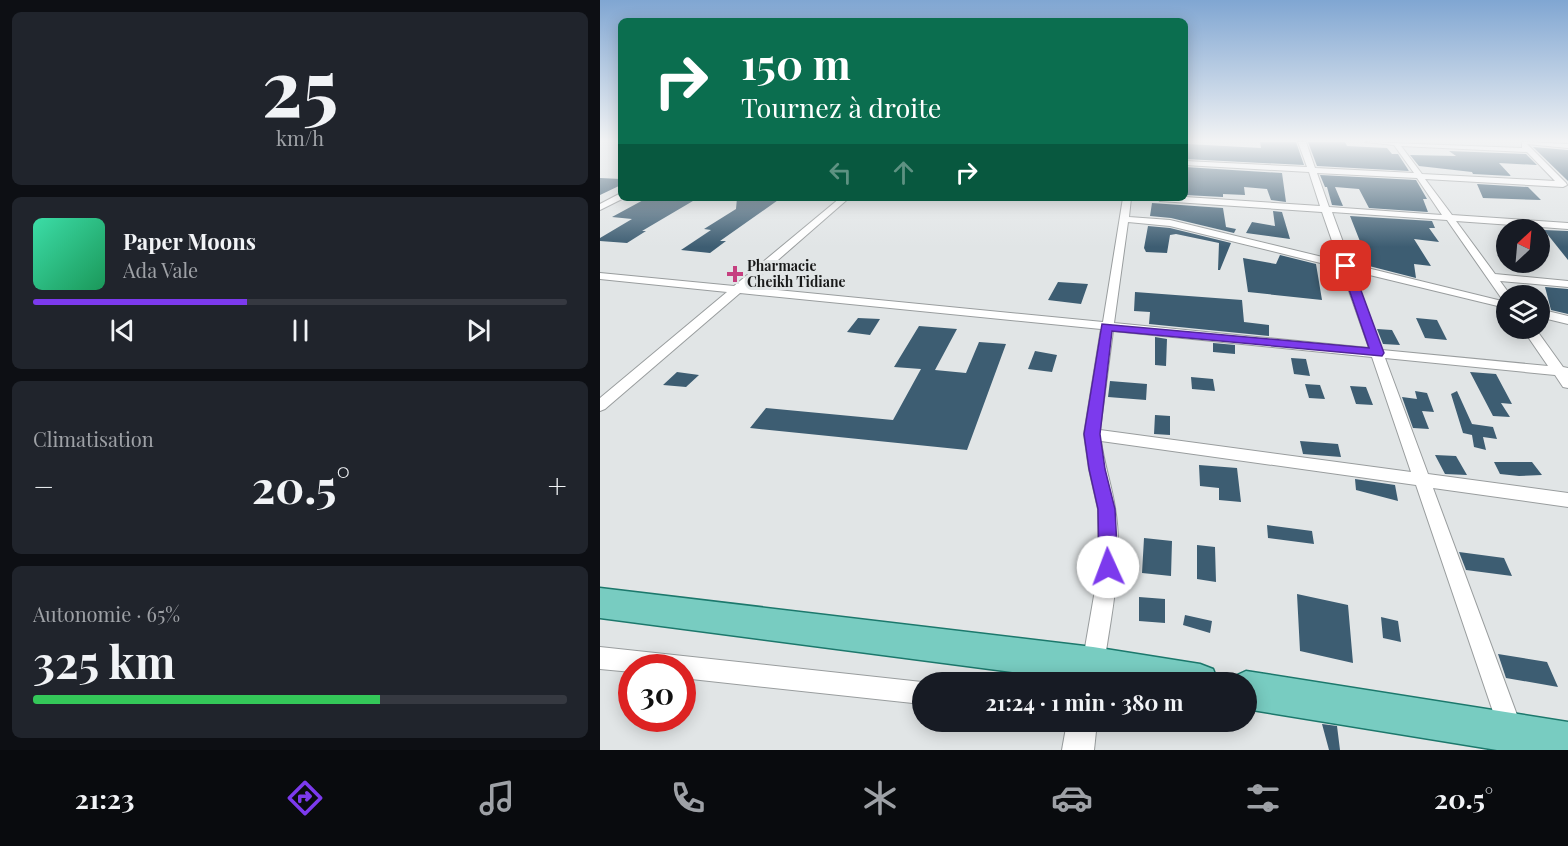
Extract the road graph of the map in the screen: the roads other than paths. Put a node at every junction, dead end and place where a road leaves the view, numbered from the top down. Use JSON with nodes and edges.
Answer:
{"nodes":[{"id":1,"x":1314,"y":177,"type":"edge"},
{"id":2,"x":1421,"y":177,"type":"edge"},
{"id":3,"x":1433,"y":177,"type":"edge"},
{"id":4,"x":1565,"y":187,"type":"edge"},
{"id":5,"x":618,"y":198,"type":"edge"},
{"id":6,"x":1188,"y":200,"type":"edge"},
{"id":7,"x":841,"y":201,"type":"edge"},
{"id":8,"x":1127,"y":201,"type":"edge"},
{"id":9,"x":600,"y":207,"type":"edge"},
{"id":10,"x":1326,"y":210,"type":"junction"},
{"id":11,"x":1450,"y":218,"type":"junction"},
{"id":12,"x":1124,"y":219,"type":"junction"},
{"id":13,"x":1568,"y":226,"type":"edge"},
{"id":14,"x":1346,"y":266,"type":"junction"},
{"id":15,"x":600,"y":276,"type":"edge"},
{"id":16,"x":1491,"y":277,"type":"junction"},
{"id":17,"x":1568,"y":284,"type":"edge"},
{"id":18,"x":1497,"y":285,"type":"edge"},
{"id":19,"x":736,"y":290,"type":"junction"},
{"id":20,"x":1496,"y":303,"type":"edge"},
{"id":21,"x":1550,"y":316,"type":"edge"},
{"id":22,"x":1568,"y":320,"type":"edge"},
{"id":23,"x":1107,"y":327,"type":"junction"},
{"id":24,"x":1537,"y":339,"type":"edge"},
{"id":25,"x":1377,"y":353,"type":"junction"},
{"id":26,"x":1563,"y":371,"type":"edge"},
{"id":27,"x":1568,"y":384,"type":"edge"},
{"id":28,"x":600,"y":406,"type":"edge"},
{"id":29,"x":1092,"y":434,"type":"junction"},
{"id":30,"x":1423,"y":481,"type":"junction"},
{"id":31,"x":1568,"y":500,"type":"edge"},
{"id":32,"x":600,"y":603,"type":"edge"},
{"id":33,"x":600,"y":658,"type":"edge"},
{"id":34,"x":1077,"y":672,"type":"edge"},
{"id":35,"x":1091,"y":672,"type":"edge"},
{"id":36,"x":912,"y":692,"type":"edge"},
{"id":37,"x":1257,"y":692,"type":"edge"},
{"id":38,"x":1081,"y":732,"type":"edge"},
{"id":39,"x":1515,"y":742,"type":"edge"},
{"id":40,"x":1568,"y":742,"type":"edge"},
{"id":41,"x":1078,"y":750,"type":"edge"}],
"edges":[{"from":1,"to":10,"type":"street"},
{"from":2,"to":11,"type":"street"},
{"from":3,"to":4,"type":"street"},
{"from":5,"to":9,"type":"street"},
{"from":6,"to":10,"type":"street"},
{"from":7,"to":19,"type":"street"},
{"from":8,"to":12,"type":"street"},
{"from":10,"to":11,"type":"street"},
{"from":10,"to":14,"type":"street"},
{"from":11,"to":13,"type":"street"},
{"from":11,"to":16,"type":"street"},
{"from":12,"to":14,"type":"street"},
{"from":12,"to":23,"type":"street"},
{"from":14,"to":20,"type":"street"},
{"from":14,"to":25,"type":"street"},
{"from":15,"to":19,"type":"street"},
{"from":16,"to":17,"type":"street"},
{"from":16,"to":18,"type":"street"},
{"from":19,"to":23,"type":"street"},
{"from":19,"to":28,"type":"street"},
{"from":21,"to":22,"type":"street"},
{"from":23,"to":25,"type":"street"},
{"from":23,"to":29,"type":"street"},
{"from":24,"to":26,"type":"street"},
{"from":25,"to":26,"type":"street"},
{"from":25,"to":30,"type":"street"},
{"from":26,"to":27,"type":"street"},
{"from":29,"to":30,"type":"street"},
{"from":29,"to":35,"type":"street"},
{"from":30,"to":31,"type":"street"},
{"from":30,"to":39,"type":"street"},
{"from":32,"to":34,"type":"main road"},
{"from":33,"to":36,"type":"street"},
{"from":37,"to":39,"type":"main road"},
{"from":38,"to":41,"type":"street"},
{"from":39,"to":40,"type":"main road"}]}
